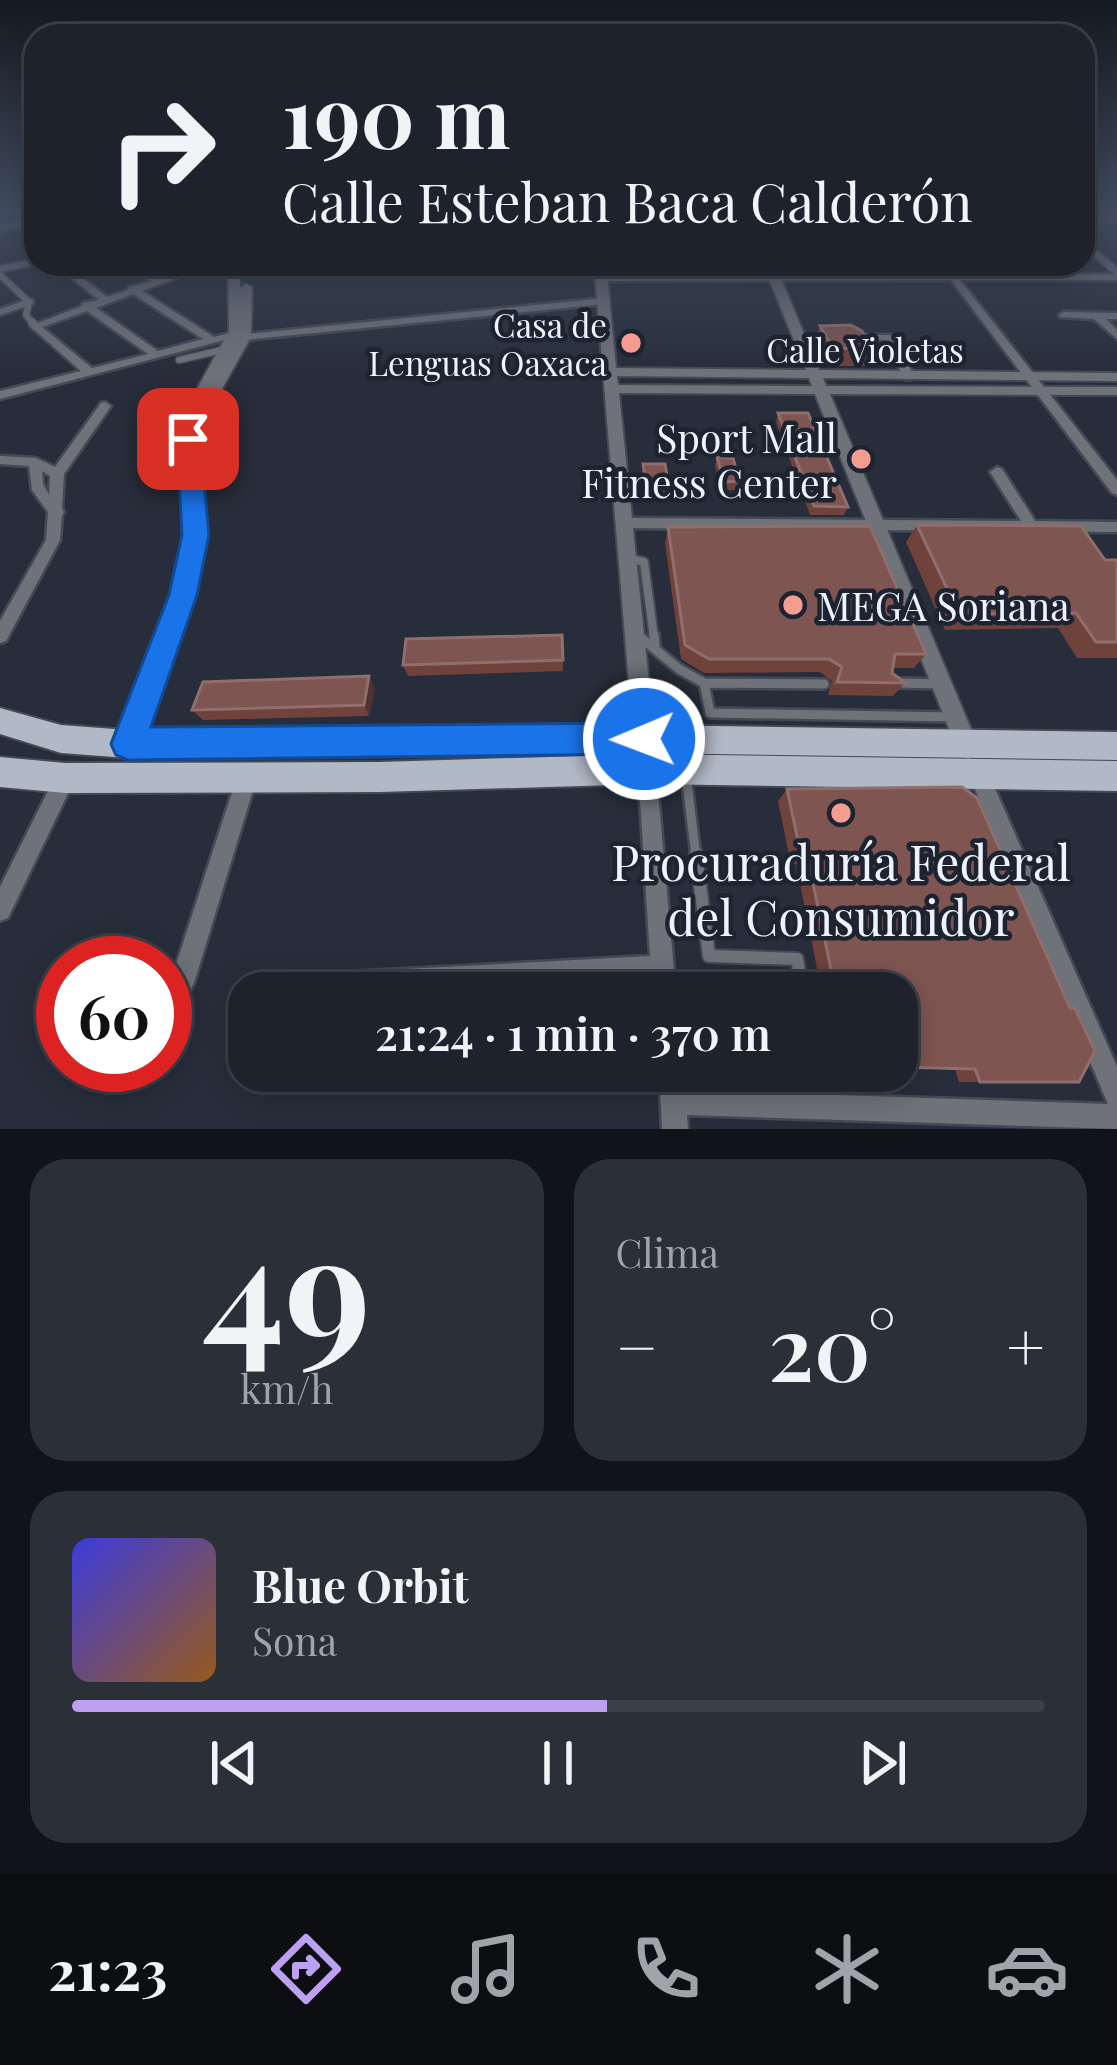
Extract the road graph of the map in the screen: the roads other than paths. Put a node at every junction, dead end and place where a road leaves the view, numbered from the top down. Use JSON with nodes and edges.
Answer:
{"nodes":[{"id":1,"x":0,"y":272,"type":"edge"},
{"id":2,"x":74,"y":276,"type":"edge"},
{"id":3,"x":149,"y":276,"type":"edge"},
{"id":4,"x":168,"y":276,"type":"edge"},
{"id":5,"x":237,"y":276,"type":"edge"},
{"id":6,"x":244,"y":276,"type":"edge"},
{"id":7,"x":712,"y":276,"type":"edge"},
{"id":8,"x":774,"y":276,"type":"edge"},
{"id":9,"x":854,"y":276,"type":"edge"},
{"id":10,"x":1035,"y":276,"type":"edge"},
{"id":11,"x":871,"y":277,"type":"joint"},
{"id":12,"x":953,"y":277,"type":"junction"},
{"id":13,"x":688,"y":278,"type":"joint"},
{"id":14,"x":157,"y":280,"type":"junction"},
{"id":15,"x":602,"y":284,"type":"edge"},
{"id":16,"x":132,"y":289,"type":"junction"},
{"id":17,"x":104,"y":299,"type":"junction"},
{"id":18,"x":240,"y":301,"type":"junction"},
{"id":19,"x":29,"y":302,"type":"junction"},
{"id":20,"x":86,"y":305,"type":"junction"},
{"id":21,"x":0,"y":312,"type":"edge"},
{"id":22,"x":1064,"y":315,"type":"dead end"},
{"id":23,"x":1096,"y":316,"type":"junction"},
{"id":24,"x":1117,"y":316,"type":"edge"},
{"id":25,"x":35,"y":326,"type":"junction"},
{"id":26,"x":865,"y":337,"type":"edge"},
{"id":27,"x":1117,"y":337,"type":"edge"},
{"id":28,"x":236,"y":338,"type":"junction"},
{"id":29,"x":158,"y":356,"type":"junction"},
{"id":30,"x":179,"y":360,"type":"dead end"},
{"id":31,"x":92,"y":373,"type":"junction"},
{"id":32,"x":908,"y":376,"type":"junction"},
{"id":33,"x":1031,"y":376,"type":"junction"},
{"id":34,"x":0,"y":377,"type":"edge"},
{"id":35,"x":1117,"y":377,"type":"edge"},
{"id":36,"x":613,"y":380,"type":"junction"},
{"id":37,"x":818,"y":384,"type":"junction"},
{"id":38,"x":1117,"y":391,"type":"edge"},
{"id":39,"x":1043,"y":392,"type":"junction"},
{"id":40,"x":7,"y":394,"type":"edge"},
{"id":41,"x":105,"y":406,"type":"dead end"},
{"id":42,"x":0,"y":460,"type":"edge"},
{"id":43,"x":36,"y":462,"type":"junction"},
{"id":44,"x":997,"y":472,"type":"dead end"},
{"id":45,"x":57,"y":474,"type":"junction"},
{"id":46,"x":1117,"y":490,"type":"edge"},
{"id":47,"x":57,"y":512,"type":"junction"},
{"id":48,"x":624,"y":523,"type":"junction"},
{"id":49,"x":877,"y":524,"type":"junction"},
{"id":50,"x":1031,"y":526,"type":"junction"},
{"id":51,"x":1117,"y":527,"type":"edge"},
{"id":52,"x":628,"y":558,"type":"junction"},
{"id":53,"x":635,"y":634,"type":"junction"},
{"id":54,"x":0,"y":636,"type":"edge"},
{"id":55,"x":655,"y":646,"type":"junction"},
{"id":56,"x":704,"y":683,"type":"junction"},
{"id":57,"x":889,"y":683,"type":"edge"},
{"id":58,"x":824,"y":684,"type":"dead end"},
{"id":59,"x":943,"y":685,"type":"junction"},
{"id":60,"x":0,"y":722,"type":"edge"},
{"id":61,"x":128,"y":744,"type":"junction"},
{"id":62,"x":967,"y":744,"type":"junction"},
{"id":63,"x":1117,"y":746,"type":"edge"},
{"id":64,"x":646,"y":754,"type":"junction"},
{"id":65,"x":686,"y":769,"type":"junction"},
{"id":66,"x":0,"y":772,"type":"edge"},
{"id":67,"x":1117,"y":776,"type":"edge"},
{"id":68,"x":247,"y":777,"type":"junction"},
{"id":69,"x":65,"y":778,"type":"junction"},
{"id":70,"x":0,"y":910,"type":"edge"},
{"id":71,"x":192,"y":951,"type":"edge"},
{"id":72,"x":662,"y":967,"type":"junction"},
{"id":73,"x":574,"y":972,"type":"edge"},
{"id":74,"x":662,"y":972,"type":"edge"},
{"id":75,"x":799,"y":972,"type":"edge"},
{"id":76,"x":820,"y":1092,"type":"edge"},
{"id":77,"x":1117,"y":1096,"type":"edge"},
{"id":78,"x":823,"y":1107,"type":"junction"},
{"id":79,"x":674,"y":1116,"type":"edge"},
{"id":80,"x":1117,"y":1117,"type":"edge"}],
"edges":[{"from":1,"to":19,"type":"street"},
{"from":2,"to":17,"type":"street"},
{"from":3,"to":14,"type":"street"},
{"from":4,"to":14,"type":"street"},
{"from":5,"to":18,"type":"street"},
{"from":6,"to":18,"type":"street"},
{"from":7,"to":13,"type":"street"},
{"from":8,"to":37,"type":"street"},
{"from":9,"to":11,"type":"street"},
{"from":10,"to":12,"type":"street"},
{"from":11,"to":12,"type":"street"},
{"from":12,"to":33,"type":"street"},
{"from":13,"to":15,"type":"street"},
{"from":14,"to":16,"type":"street"},
{"from":15,"to":28,"type":"street"},
{"from":15,"to":36,"type":"street"},
{"from":16,"to":17,"type":"street"},
{"from":16,"to":28,"type":"street"},
{"from":17,"to":20,"type":"street"},
{"from":18,"to":28,"type":"street"},
{"from":19,"to":21,"type":"street"},
{"from":19,"to":25,"type":"street"},
{"from":20,"to":25,"type":"street"},
{"from":20,"to":29,"type":"street"},
{"from":22,"to":23,"type":"street"},
{"from":23,"to":24,"type":"street"},
{"from":23,"to":27,"type":"street"},
{"from":25,"to":31,"type":"street"},
{"from":26,"to":32,"type":"street"},
{"from":28,"to":29,"type":"street"},
{"from":28,"to":30,"type":"lane"},
{"from":28,"to":61,"type":"street"},
{"from":29,"to":31,"type":"street"},
{"from":31,"to":40,"type":"street"},
{"from":32,"to":33,"type":"street","name":"Calle Violetas"},
{"from":32,"to":37,"type":"street","name":"Calle Violetas"},
{"from":33,"to":35,"type":"street","name":"Calle Violetas"},
{"from":33,"to":39,"type":"street"},
{"from":34,"to":40,"type":"street"},
{"from":36,"to":37,"type":"street","name":"Calle Violetas"},
{"from":36,"to":48,"type":"street"},
{"from":37,"to":39,"type":"street","name":"Calle Violetas"},
{"from":37,"to":49,"type":"street"},
{"from":38,"to":39,"type":"street","name":"Calle Violetas"},
{"from":39,"to":46,"type":"street"},
{"from":41,"to":45,"type":"street"},
{"from":42,"to":43,"type":"street"},
{"from":43,"to":45,"type":"street"},
{"from":43,"to":47,"type":"street"},
{"from":44,"to":50,"type":"street"},
{"from":45,"to":47,"type":"street"},
{"from":47,"to":54,"type":"street"},
{"from":48,"to":49,"type":"street"},
{"from":48,"to":52,"type":"street"},
{"from":49,"to":50,"type":"street"},
{"from":49,"to":59,"type":"street"},
{"from":50,"to":51,"type":"street"},
{"from":52,"to":53,"type":"street"},
{"from":52,"to":55,"type":"lane"},
{"from":53,"to":55,"type":"lane"},
{"from":53,"to":64,"type":"street"},
{"from":55,"to":56,"type":"lane"},
{"from":56,"to":58,"type":"lane"},
{"from":56,"to":62,"type":"lane"},
{"from":57,"to":59,"type":"lane"},
{"from":59,"to":62,"type":"street"},
{"from":60,"to":61,"type":"main road"},
{"from":61,"to":64,"type":"main road"},
{"from":62,"to":63,"type":"main road"},
{"from":62,"to":64,"type":"main road"},
{"from":62,"to":65,"type":"main road"},
{"from":62,"to":67,"type":"main road"},
{"from":62,"to":77,"type":"street"},
{"from":64,"to":65,"type":"main road"},
{"from":64,"to":68,"type":"main road"},
{"from":64,"to":72,"type":"street"},
{"from":65,"to":75,"type":"lane"},
{"from":66,"to":69,"type":"main road"},
{"from":68,"to":69,"type":"main road"},
{"from":68,"to":71,"type":"street"},
{"from":69,"to":70,"type":"street"},
{"from":72,"to":73,"type":"street"},
{"from":72,"to":74,"type":"street"},
{"from":76,"to":78,"type":"lane"},
{"from":78,"to":79,"type":"street"},
{"from":78,"to":80,"type":"street"}]}
